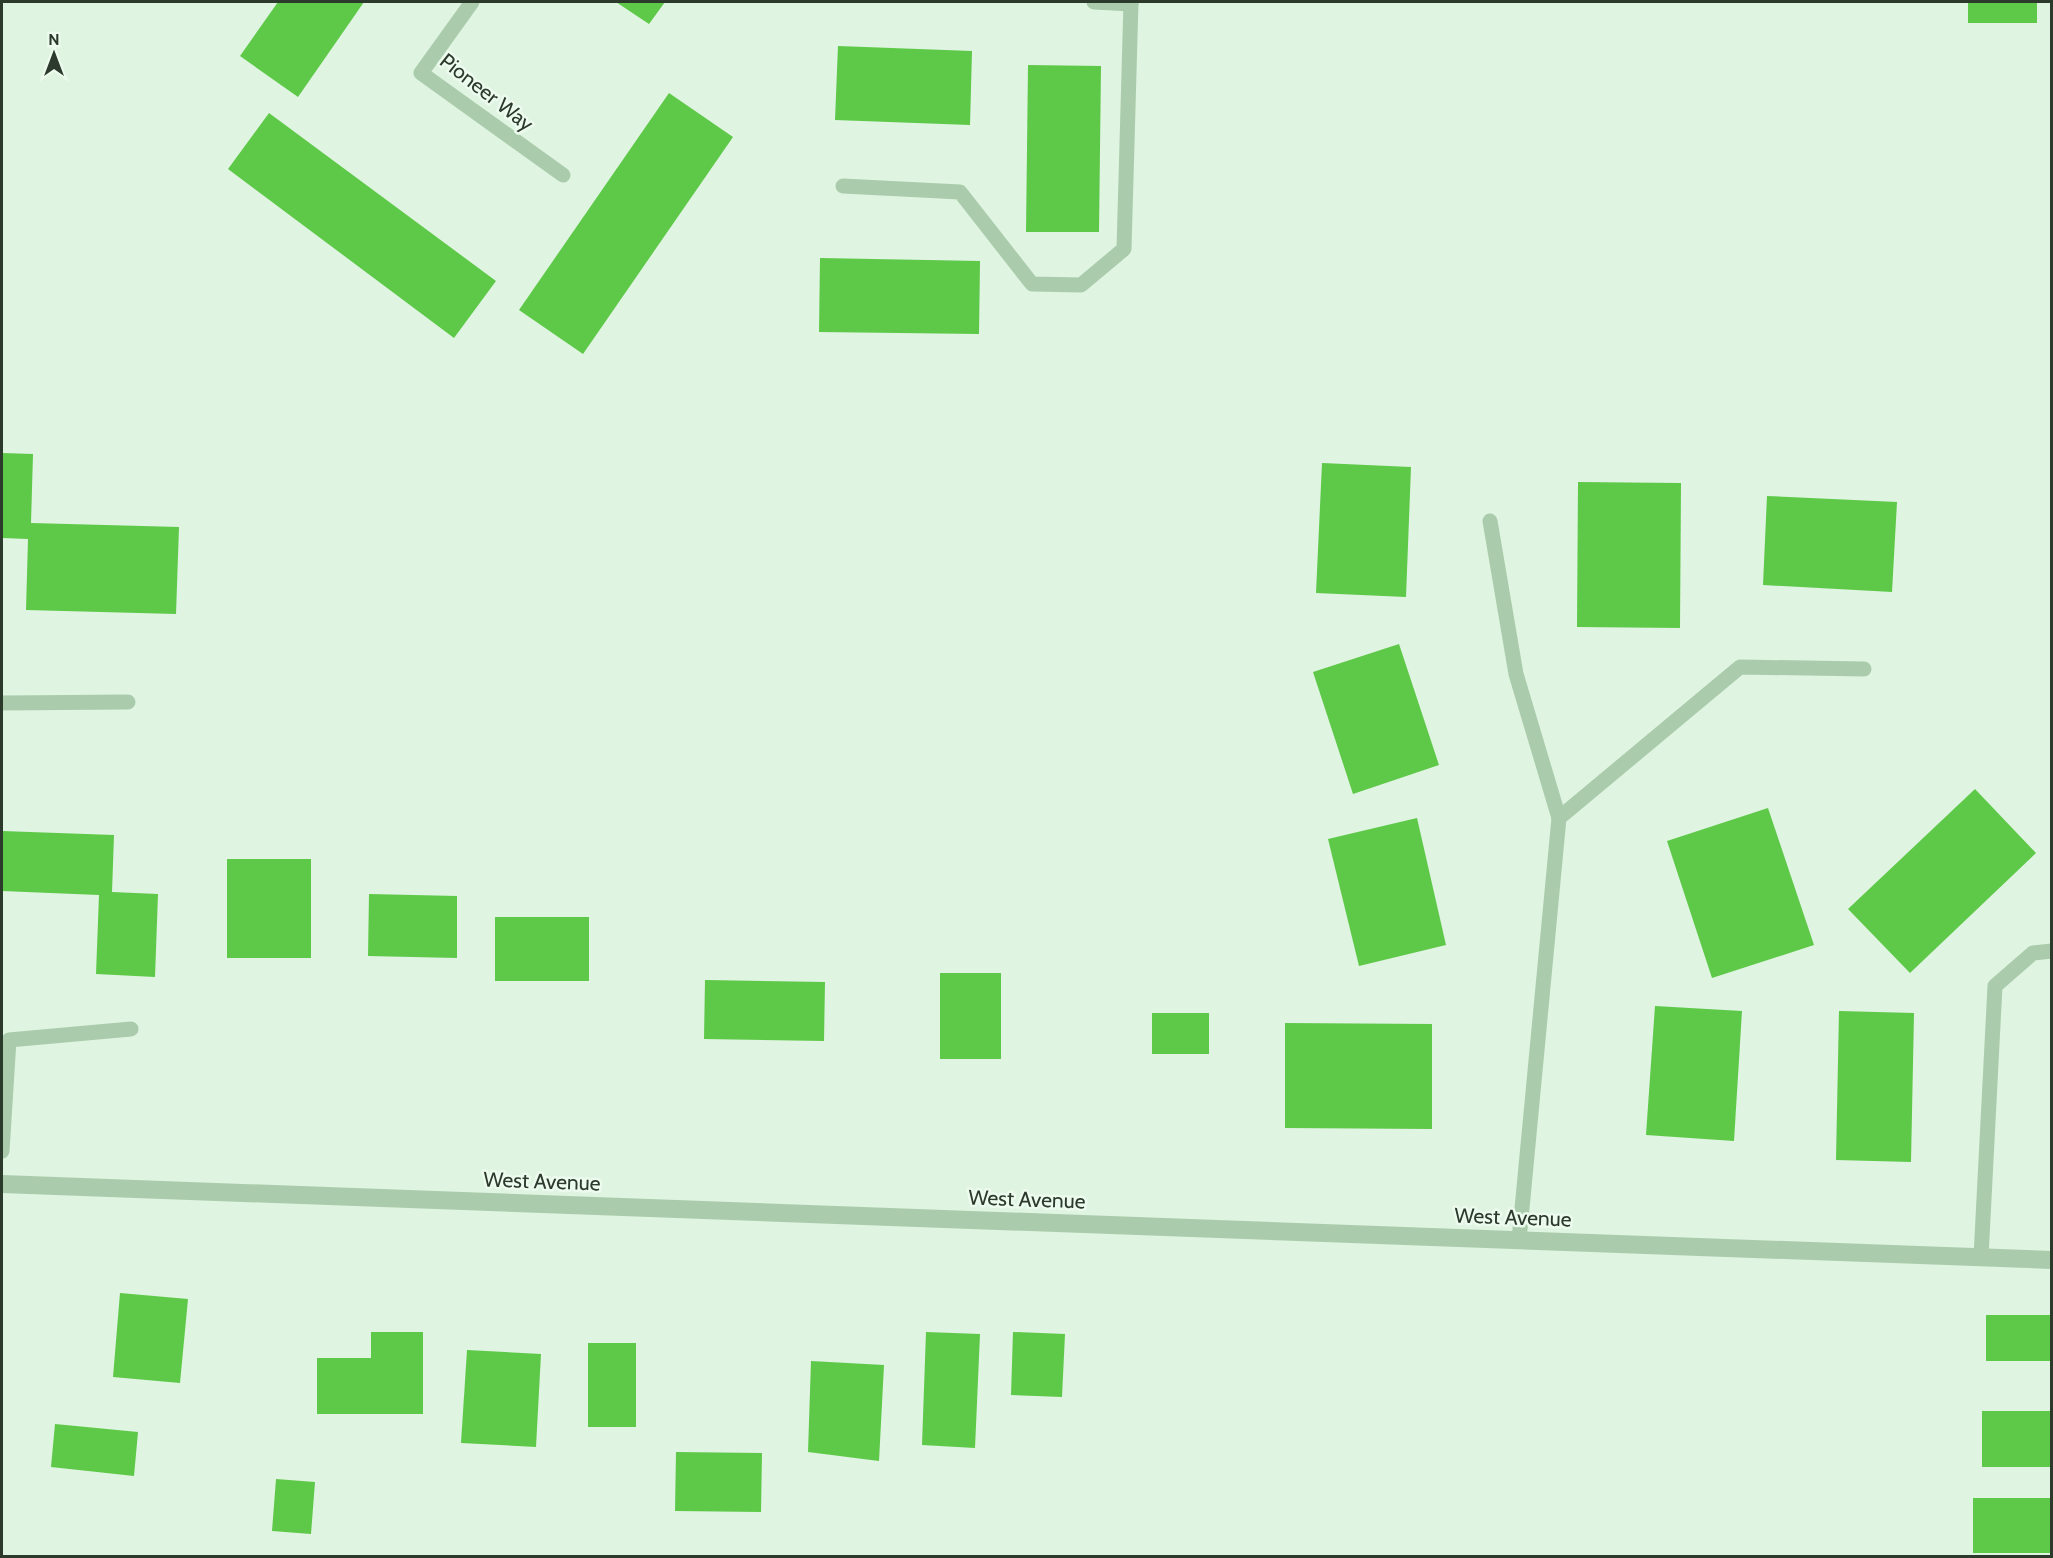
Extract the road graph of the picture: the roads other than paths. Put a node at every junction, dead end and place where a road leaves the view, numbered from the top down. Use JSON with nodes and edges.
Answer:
{"nodes":[{"id":1,"x":472,"y":2,"type":"edge"},
{"id":2,"x":1094,"y":2,"type":"edge"},
{"id":3,"x":1131,"y":3,"type":"edge"},
{"id":4,"x":563,"y":175,"type":"dead end"},
{"id":5,"x":843,"y":186,"type":"dead end"},
{"id":6,"x":1490,"y":521,"type":"dead end"},
{"id":7,"x":1864,"y":669,"type":"dead end"},
{"id":8,"x":128,"y":702,"type":"dead end"},
{"id":9,"x":2,"y":703,"type":"edge"},
{"id":10,"x":1559,"y":818,"type":"junction"},
{"id":11,"x":2052,"y":951,"type":"edge"},
{"id":12,"x":131,"y":1029,"type":"dead end"},
{"id":13,"x":5,"y":1040,"type":"edge"},
{"id":14,"x":2,"y":1151,"type":"edge"},
{"id":15,"x":2,"y":1184,"type":"edge"},
{"id":16,"x":1519,"y":1240,"type":"junction"},
{"id":17,"x":1981,"y":1257,"type":"junction"},
{"id":18,"x":2052,"y":1260,"type":"edge"}],
"edges":[{"from":1,"to":4,"type":"lane","name":"Pioneer Way"},
{"from":2,"to":3,"type":"lane"},
{"from":3,"to":5,"type":"lane"},
{"from":6,"to":10,"type":"lane"},
{"from":7,"to":10,"type":"lane"},
{"from":8,"to":9,"type":"lane"},
{"from":10,"to":16,"type":"lane"},
{"from":11,"to":17,"type":"lane"},
{"from":12,"to":13,"type":"lane"},
{"from":13,"to":14,"type":"lane"},
{"from":15,"to":16,"type":"street","name":"West Avenue"},
{"from":16,"to":17,"type":"street","name":"West Avenue"},
{"from":17,"to":18,"type":"street","name":"West Avenue"}]}
